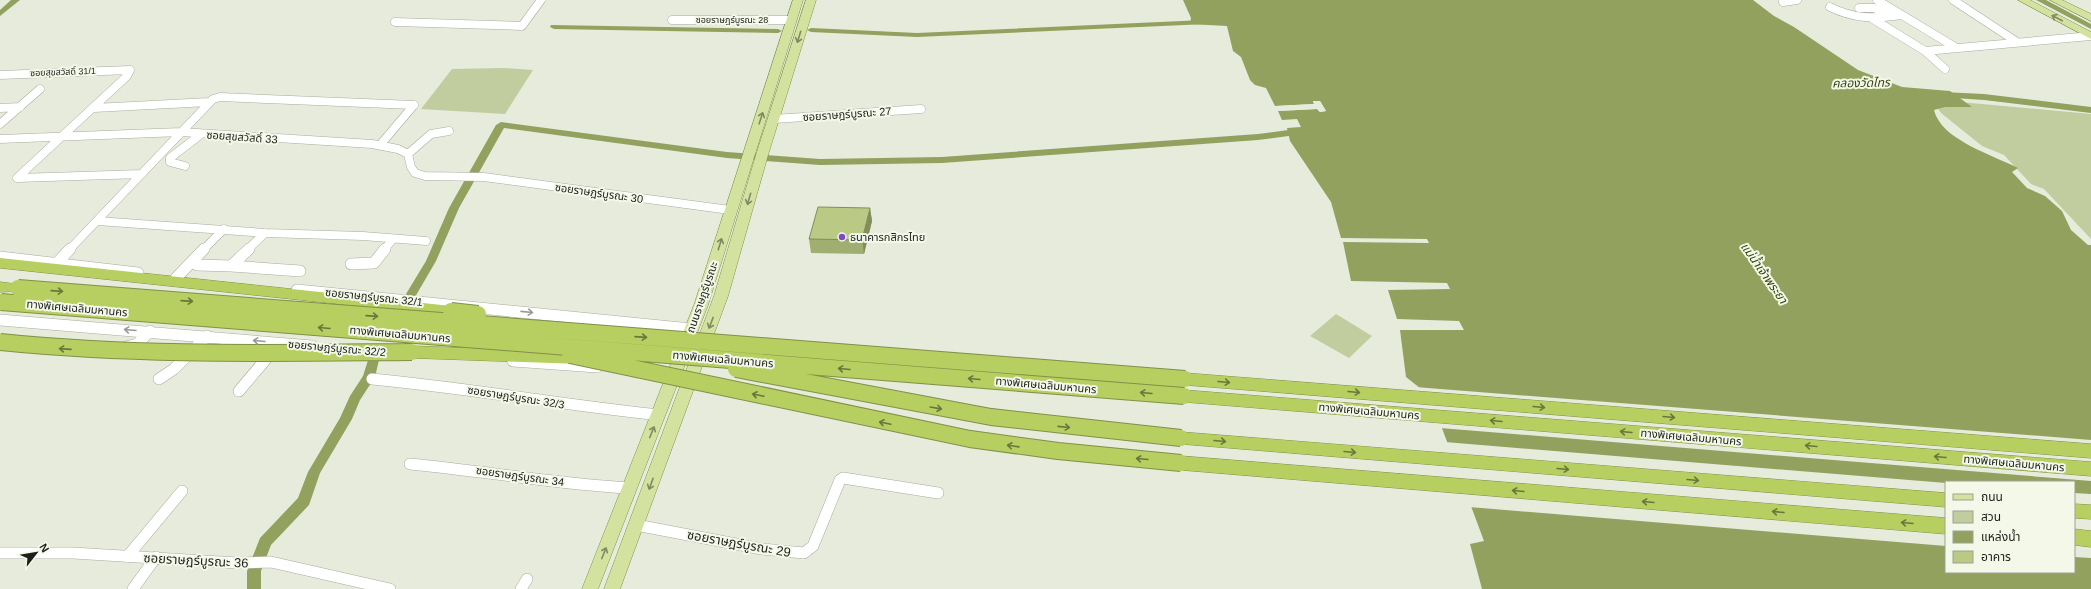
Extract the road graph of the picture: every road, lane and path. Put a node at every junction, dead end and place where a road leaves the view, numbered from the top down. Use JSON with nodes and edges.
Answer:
{"nodes":[{"id":1,"x":541,"y":0,"type":"edge"},
{"id":2,"x":798,"y":0,"type":"edge"},
{"id":3,"x":811,"y":0,"type":"edge"},
{"id":4,"x":1797,"y":0,"type":"edge"},
{"id":5,"x":1877,"y":0,"type":"edge"},
{"id":6,"x":1953,"y":0,"type":"edge"},
{"id":7,"x":2023,"y":0,"type":"edge"},
{"id":8,"x":2055,"y":0,"type":"edge"},
{"id":9,"x":1783,"y":2,"type":"dead end"},
{"id":10,"x":1830,"y":7,"type":"dead end"},
{"id":11,"x":1859,"y":8,"type":"dead end"},
{"id":12,"x":1901,"y":15,"type":"junction"},
{"id":13,"x":1892,"y":16,"type":"junction"},
{"id":14,"x":2091,"y":18,"type":"edge"},
{"id":15,"x":1873,"y":19,"type":"junction"},
{"id":16,"x":672,"y":20,"type":"dead end"},
{"id":17,"x":792,"y":20,"type":"junction"},
{"id":18,"x":395,"y":22,"type":"dead end"},
{"id":19,"x":2091,"y":36,"type":"edge"},
{"id":20,"x":2017,"y":42,"type":"junction"},
{"id":21,"x":1955,"y":47,"type":"junction"},
{"id":22,"x":1925,"y":51,"type":"junction"},
{"id":23,"x":1945,"y":69,"type":"dead end"},
{"id":24,"x":0,"y":75,"type":"edge"},
{"id":25,"x":40,"y":89,"type":"dead end"},
{"id":26,"x":209,"y":102,"type":"junction"},
{"id":27,"x":20,"y":107,"type":"junction"},
{"id":28,"x":0,"y":108,"type":"edge"},
{"id":29,"x":94,"y":108,"type":"junction"},
{"id":30,"x":921,"y":109,"type":"dead end"},
{"id":31,"x":774,"y":119,"type":"junction"},
{"id":32,"x":0,"y":124,"type":"edge"},
{"id":33,"x":449,"y":131,"type":"dead end"},
{"id":34,"x":181,"y":132,"type":"junction"},
{"id":35,"x":200,"y":134,"type":"junction"},
{"id":36,"x":64,"y":136,"type":"junction"},
{"id":37,"x":0,"y":139,"type":"edge"},
{"id":38,"x":380,"y":146,"type":"junction"},
{"id":39,"x":408,"y":154,"type":"junction"},
{"id":40,"x":754,"y":158,"type":"junction"},
{"id":41,"x":186,"y":166,"type":"dead end"},
{"id":42,"x":142,"y":174,"type":"junction"},
{"id":43,"x":730,"y":210,"type":"junction"},
{"id":44,"x":97,"y":221,"type":"junction"},
{"id":45,"x":227,"y":230,"type":"junction"},
{"id":46,"x":265,"y":233,"type":"junction"},
{"id":47,"x":393,"y":239,"type":"junction"},
{"id":48,"x":426,"y":242,"type":"dead end"},
{"id":49,"x":0,"y":257,"type":"edge"},
{"id":50,"x":0,"y":263,"type":"edge"},
{"id":51,"x":57,"y":263,"type":"junction"},
{"id":52,"x":197,"y":264,"type":"junction"},
{"id":53,"x":351,"y":264,"type":"dead end"},
{"id":54,"x":231,"y":266,"type":"junction"},
{"id":55,"x":300,"y":270,"type":"dead end"},
{"id":56,"x":180,"y":278,"type":"junction"},
{"id":57,"x":0,"y":287,"type":"edge"},
{"id":58,"x":0,"y":302,"type":"edge"},
{"id":59,"x":0,"y":320,"type":"edge"},
{"id":60,"x":485,"y":325,"type":"dead end"},
{"id":61,"x":691,"y":329,"type":"junction"},
{"id":62,"x":150,"y":332,"type":"junction"},
{"id":63,"x":207,"y":336,"type":"junction"},
{"id":64,"x":475,"y":339,"type":"dead end"},
{"id":65,"x":0,"y":342,"type":"edge"},
{"id":66,"x":280,"y":343,"type":"junction"},
{"id":67,"x":92,"y":346,"type":"dead end"},
{"id":68,"x":636,"y":349,"type":"junction"},
{"id":69,"x":587,"y":359,"type":"junction"},
{"id":70,"x":675,"y":373,"type":"junction"},
{"id":71,"x":159,"y":379,"type":"dead end"},
{"id":72,"x":372,"y":379,"type":"dead end"},
{"id":73,"x":239,"y":391,"type":"dead end"},
{"id":74,"x":659,"y":415,"type":"junction"},
{"id":75,"x":2091,"y":450,"type":"edge"},
{"id":76,"x":410,"y":464,"type":"dead end"},
{"id":77,"x":2091,"y":469,"type":"edge"},
{"id":78,"x":630,"y":488,"type":"junction"},
{"id":79,"x":182,"y":491,"type":"dead end"},
{"id":80,"x":938,"y":493,"type":"dead end"},
{"id":81,"x":1945,"y":500,"type":"edge"},
{"id":82,"x":2075,"y":511,"type":"edge"},
{"id":83,"x":2091,"y":512,"type":"edge"},
{"id":84,"x":636,"y":525,"type":"junction"},
{"id":85,"x":1945,"y":526,"type":"edge"},
{"id":86,"x":2075,"y":537,"type":"edge"},
{"id":87,"x":2091,"y":539,"type":"edge"},
{"id":88,"x":0,"y":552,"type":"edge"},
{"id":89,"x":127,"y":557,"type":"junction"},
{"id":90,"x":156,"y":557,"type":"junction"},
{"id":91,"x":133,"y":589,"type":"edge"},
{"id":92,"x":386,"y":589,"type":"edge"},
{"id":93,"x":590,"y":589,"type":"edge"},
{"id":94,"x":612,"y":589,"type":"edge"}],
"edges":[{"from":1,"to":18,"type":"street"},
{"from":2,"to":17,"type":"main road","name":"ถนนราษฎร์บูรณะ"},
{"from":3,"to":31,"type":"main road","name":"ถนนราษฎร์บูรณะ","one_way":true},
{"from":4,"to":9,"type":"street"},
{"from":5,"to":12,"type":"street"},
{"from":6,"to":20,"type":"street"},
{"from":19,"to":7,"type":"main road","one_way":true},
{"from":8,"to":14,"type":"main road"},
{"from":10,"to":15,"type":"street"},
{"from":11,"to":13,"type":"street"},
{"from":12,"to":13,"type":"street"},
{"from":12,"to":21,"type":"street"},
{"from":13,"to":15,"type":"street"},
{"from":15,"to":22,"type":"street"},
{"from":16,"to":17,"type":"street","name":"ซอยราษฎร์บูรณะ 28"},
{"from":40,"to":17,"type":"main road","name":"ถนนราษฎร์บูรณะ","one_way":true},
{"from":19,"to":20,"type":"street"},
{"from":20,"to":21,"type":"street"},
{"from":21,"to":22,"type":"street"},
{"from":22,"to":23,"type":"street"},
{"from":24,"to":29,"type":"street","name":"ซอยสุขสวัสดิ์ 31/1"},
{"from":25,"to":27,"type":"street"},
{"from":26,"to":29,"type":"street"},
{"from":26,"to":34,"type":"street"},
{"from":26,"to":38,"type":"street"},
{"from":27,"to":28,"type":"street"},
{"from":27,"to":32,"type":"street"},
{"from":29,"to":36,"type":"street"},
{"from":30,"to":31,"type":"street","name":"ซอยราษฎร์บูรณะ 27"},
{"from":31,"to":40,"type":"main road","name":"ถนนราษฎร์บูรณะ"},
{"from":33,"to":39,"type":"street"},
{"from":34,"to":35,"type":"street","name":"ซอยสุขสวัสดิ์ 33"},
{"from":34,"to":36,"type":"street","name":"ซอยสุขสวัสดิ์ 33"},
{"from":34,"to":42,"type":"street"},
{"from":35,"to":38,"type":"street","name":"ซอยสุขสวัสดิ์ 33"},
{"from":35,"to":41,"type":"street"},
{"from":36,"to":37,"type":"street","name":"ซอยสุขสวัสดิ์ 33"},
{"from":36,"to":42,"type":"street"},
{"from":38,"to":39,"type":"street","name":"ซอยสุขสวัสดิ์ 33"},
{"from":39,"to":43,"type":"street","name":"ซอยราษฎร์บูรณะ 30"},
{"from":40,"to":43,"type":"main road","name":"ถนนราษฎร์บูรณะ"},
{"from":40,"to":84,"type":"main road","name":"ถนนราษฎร์บูรณะ","one_way":true},
{"from":42,"to":44,"type":"street"},
{"from":61,"to":43,"type":"main road","name":"ถนนราษฎร์บูรณะ","one_way":true},
{"from":44,"to":45,"type":"street"},
{"from":44,"to":51,"type":"street"},
{"from":45,"to":46,"type":"street"},
{"from":45,"to":52,"type":"street"},
{"from":45,"to":56,"type":"street"},
{"from":46,"to":47,"type":"street"},
{"from":46,"to":54,"type":"street"},
{"from":47,"to":48,"type":"street"},
{"from":47,"to":53,"type":"street"},
{"from":49,"to":51,"type":"street","name":"ซอยราษฎร์บูรณะ 32/1"},
{"from":50,"to":68,"type":"highway","bridge":true},
{"from":51,"to":56,"type":"street","name":"ซอยราษฎร์บูรณะ 32/1"},
{"from":52,"to":54,"type":"street"},
{"from":52,"to":56,"type":"street"},
{"from":54,"to":55,"type":"street"},
{"from":56,"to":61,"type":"street","name":"ซอยราษฎร์บูรณะ 32/1","one_way":true},
{"from":57,"to":75,"type":"highway","name":"ทางพิเศษเฉลิมมหานคร","one_way":true,"bridge":true},
{"from":77,"to":58,"type":"highway","name":"ทางพิเศษเฉลิมมหานคร","one_way":true,"bridge":true},
{"from":62,"to":59,"type":"street","name":"ซอยราษฎร์บูรณะ 32/2","one_way":true},
{"from":60,"to":68,"type":"highway","bridge":true},
{"from":61,"to":70,"type":"main road","name":"ถนนราษฎร์บูรณะ"},
{"from":62,"to":63,"type":"street","name":"ซอยราษฎร์บูรณะ 32/2"},
{"from":62,"to":67,"type":"street"},
{"from":66,"to":63,"type":"street","name":"ซอยราษฎร์บูรณะ 32/2","one_way":true},
{"from":63,"to":71,"type":"street"},
{"from":64,"to":69,"type":"highway","bridge":true},
{"from":69,"to":65,"type":"highway","one_way":true,"bridge":true},
{"from":66,"to":70,"type":"street","name":"ซอยราษฎร์บูรณะ 32/2"},
{"from":66,"to":73,"type":"street"},
{"from":68,"to":81,"type":"highway","one_way":true,"bridge":true},
{"from":85,"to":69,"type":"highway","one_way":true,"bridge":true},
{"from":70,"to":74,"type":"main road","name":"ถนนราษฎร์บูรณะ"},
{"from":72,"to":74,"type":"street","name":"ซอยราษฎร์บูรณะ 32/3"},
{"from":78,"to":74,"type":"main road","name":"ถนนราษฎร์บูรณะ","one_way":true},
{"from":76,"to":78,"type":"street","name":"ซอยราษฎร์บูรณะ 34"},
{"from":93,"to":78,"type":"main road","name":"ถนนราษฎร์บูรณะ","one_way":true},
{"from":79,"to":89,"type":"street"},
{"from":80,"to":84,"type":"street","name":"ซอยราษฎร์บูรณะ 29"},
{"from":82,"to":83,"type":"highway"},
{"from":84,"to":94,"type":"main road","name":"ถนนราษฎร์บูรณะ"},
{"from":86,"to":87,"type":"highway"},
{"from":88,"to":89,"type":"street","name":"ซอยราษฎร์บูรณะ 36"},
{"from":89,"to":90,"type":"street","name":"ซอยราษฎร์บูรณะ 36"},
{"from":90,"to":91,"type":"street"},
{"from":90,"to":92,"type":"street","name":"ซอยราษฎร์บูรณะ 36"}]}
